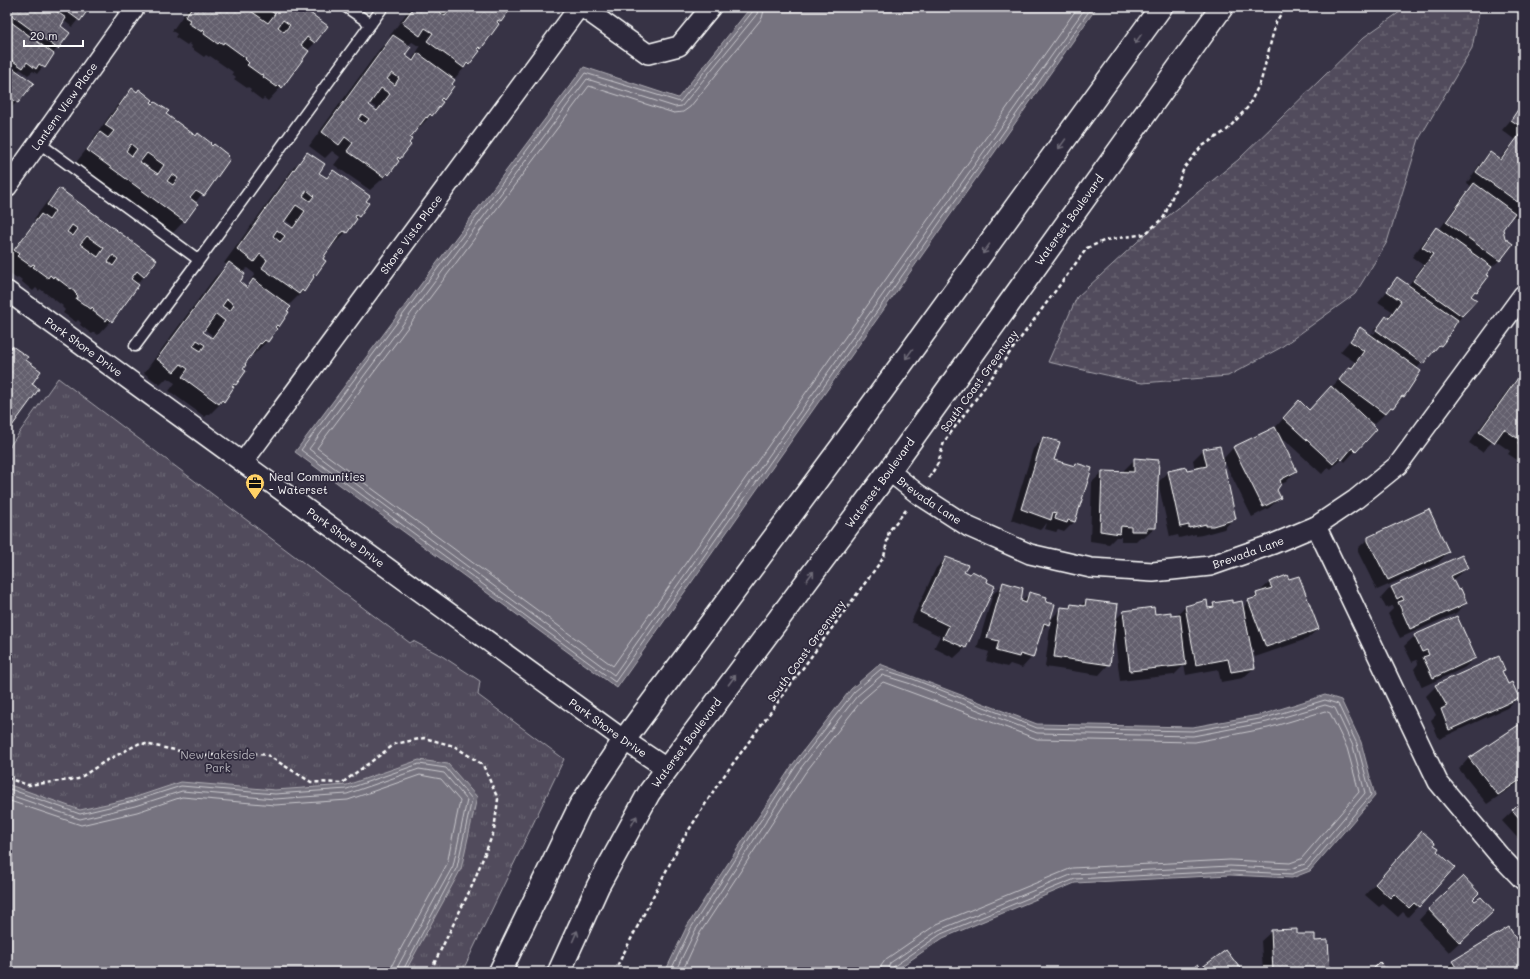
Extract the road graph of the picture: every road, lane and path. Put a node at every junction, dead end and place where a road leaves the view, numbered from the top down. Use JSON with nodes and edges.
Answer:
{"nodes":[{"id":1,"x":135,"y":7,"type":"edge"},
{"id":2,"x":346,"y":7,"type":"edge"},
{"id":3,"x":383,"y":7,"type":"edge"},
{"id":4,"x":580,"y":7,"type":"edge"},
{"id":5,"x":711,"y":7,"type":"edge"},
{"id":6,"x":1161,"y":7,"type":"edge"},
{"id":7,"x":1222,"y":7,"type":"edge"},
{"id":8,"x":1285,"y":7,"type":"edge"},
{"id":9,"x":371,"y":24,"type":"junction"},
{"id":10,"x":39,"y":143,"type":"junction"},
{"id":11,"x":7,"y":187,"type":"edge"},
{"id":12,"x":199,"y":260,"type":"junction"},
{"id":13,"x":7,"y":291,"type":"edge"},
{"id":14,"x":1523,"y":295,"type":"edge"},
{"id":15,"x":1516,"y":319,"type":"edge"},
{"id":16,"x":135,"y":346,"type":"dead end"},
{"id":17,"x":243,"y":462,"type":"junction"},
{"id":18,"x":889,"y":471,"type":"junction"},
{"id":19,"x":918,"y":494,"type":"junction"},
{"id":20,"x":1316,"y":526,"type":"junction"},
{"id":21,"x":624,"y":740,"type":"junction"},
{"id":22,"x":666,"y":768,"type":"junction"},
{"id":23,"x":7,"y":778,"type":"edge"},
{"id":24,"x":1523,"y":880,"type":"edge"},
{"id":25,"x":430,"y":972,"type":"edge"},
{"id":26,"x":500,"y":972,"type":"edge"},
{"id":27,"x":559,"y":972,"type":"edge"},
{"id":28,"x":614,"y":972,"type":"edge"}],
"edges":[{"from":1,"to":10,"type":"street","name":"Lantern View Place"},
{"from":2,"to":9,"type":"lane"},
{"from":3,"to":9,"type":"lane"},
{"from":4,"to":5,"type":"street"},
{"from":4,"to":17,"type":"street","name":"Shore Vista Place"},
{"from":6,"to":21,"type":"street","one_way":true},
{"from":7,"to":18,"type":"street","name":"Waterset Boulevard"},
{"from":8,"to":19,"type":"path","name":"South Coast Greenway"},
{"from":9,"to":12,"type":"lane"},
{"from":10,"to":11,"type":"street","name":"Lantern View Place"},
{"from":10,"to":12,"type":"lane"},
{"from":12,"to":16,"type":"lane"},
{"from":13,"to":17,"type":"street","name":"Park Shore Drive"},
{"from":14,"to":15,"type":"street","name":"Brevada Lane"},
{"from":15,"to":20,"type":"street","name":"Brevada Lane"},
{"from":17,"to":21,"type":"street","name":"Park Shore Drive"},
{"from":18,"to":19,"type":"street","name":"Brevada Lane"},
{"from":22,"to":18,"type":"street","name":"Waterset Boulevard","one_way":true},
{"from":19,"to":20,"type":"street","name":"Brevada Lane"},
{"from":19,"to":28,"type":"path","name":"South Coast Greenway"},
{"from":20,"to":24,"type":"street"},
{"from":21,"to":22,"type":"street","name":"Park Shore Drive"},
{"from":21,"to":26,"type":"street"},
{"from":27,"to":22,"type":"street","name":"Waterset Boulevard","one_way":true},
{"from":23,"to":25,"type":"path"}]}
